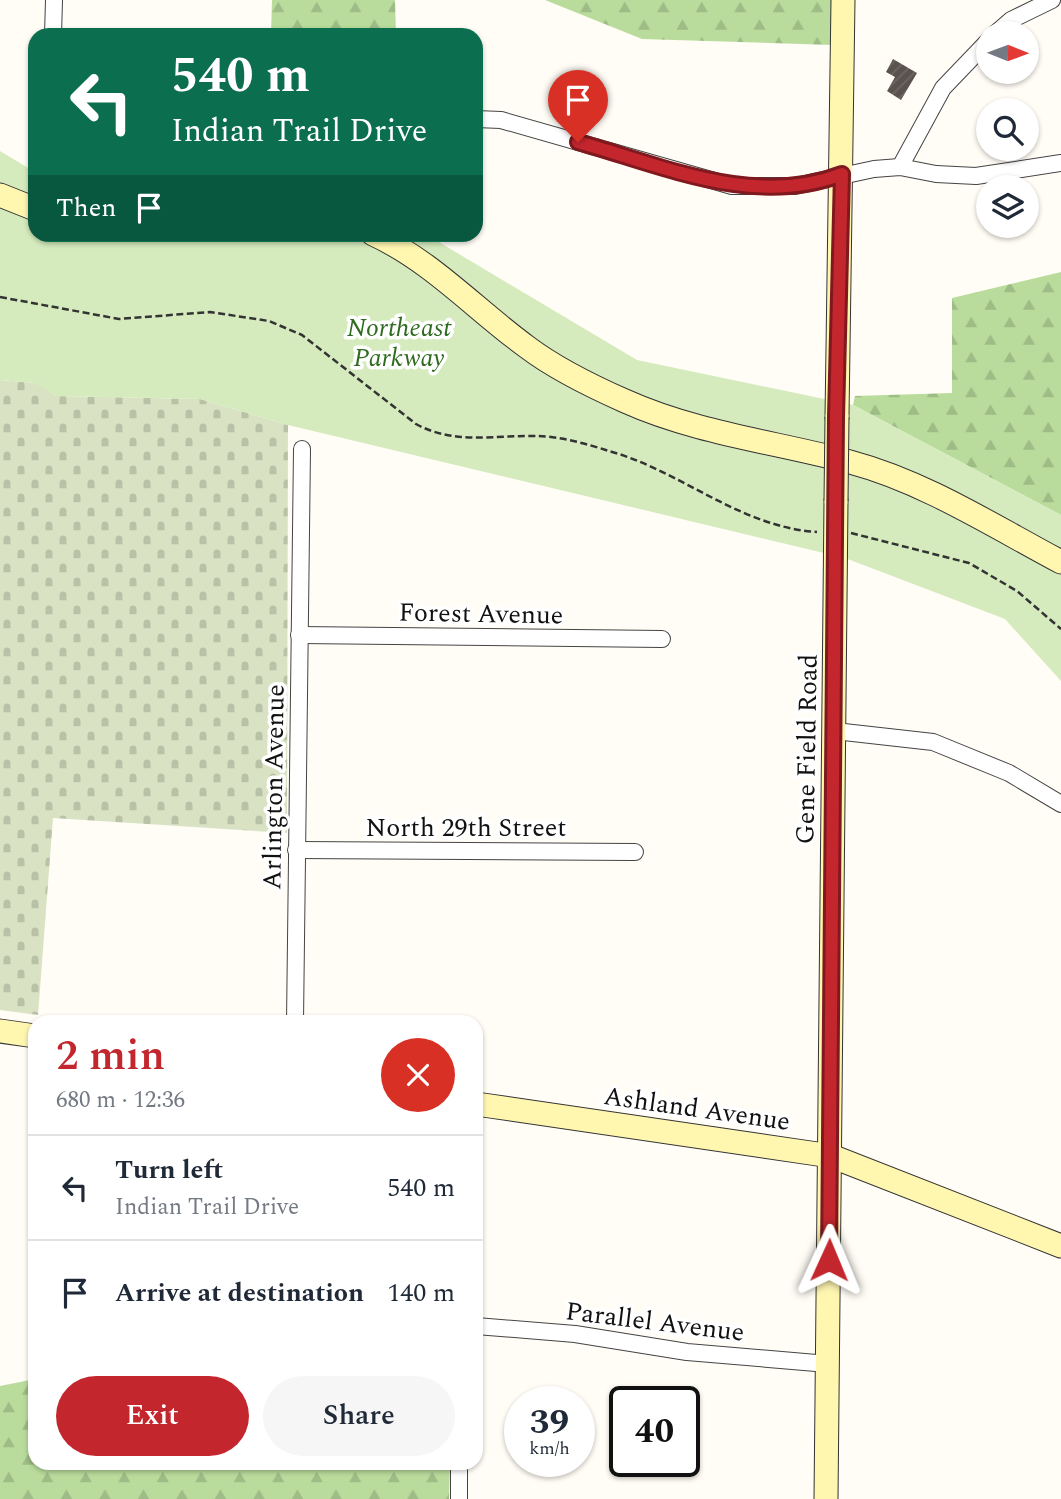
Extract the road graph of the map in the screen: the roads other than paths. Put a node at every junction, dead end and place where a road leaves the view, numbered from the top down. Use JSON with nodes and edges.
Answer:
{"nodes":[{"id":1,"x":54,"y":0,"type":"edge"},
{"id":2,"x":843,"y":0,"type":"edge"},
{"id":3,"x":1052,"y":0,"type":"edge"},
{"id":4,"x":1010,"y":21,"type":"edge"},
{"id":5,"x":53,"y":28,"type":"edge"},
{"id":6,"x":976,"y":54,"type":"edge"},
{"id":7,"x":483,"y":119,"type":"edge"},
{"id":8,"x":1061,"y":163,"type":"edge"},
{"id":9,"x":900,"y":167,"type":"junction"},
{"id":10,"x":842,"y":174,"type":"junction"},
{"id":11,"x":0,"y":195,"type":"edge"},
{"id":12,"x":28,"y":206,"type":"edge"},
{"id":13,"x":387,"y":242,"type":"edge"},
{"id":14,"x":302,"y":449,"type":"dead end"},
{"id":15,"x":1061,"y":562,"type":"edge"},
{"id":16,"x":299,"y":635,"type":"junction"},
{"id":17,"x":662,"y":639,"type":"dead end"},
{"id":18,"x":835,"y":731,"type":"junction"},
{"id":19,"x":1061,"y":804,"type":"edge"},
{"id":20,"x":296,"y":850,"type":"junction"},
{"id":21,"x":635,"y":852,"type":"dead end"},
{"id":22,"x":295,"y":1015,"type":"edge"},
{"id":23,"x":0,"y":1031,"type":"edge"},
{"id":24,"x":28,"y":1035,"type":"edge"},
{"id":25,"x":483,"y":1105,"type":"edge"},
{"id":26,"x":831,"y":1156,"type":"junction"},
{"id":27,"x":1061,"y":1246,"type":"edge"},
{"id":28,"x":483,"y":1327,"type":"edge"},
{"id":29,"x":828,"y":1364,"type":"junction"},
{"id":30,"x":459,"y":1470,"type":"edge"},
{"id":31,"x":458,"y":1499,"type":"edge"},
{"id":32,"x":826,"y":1499,"type":"edge"}],
"edges":[{"from":1,"to":5,"type":"street"},
{"from":2,"to":10,"type":"street","name":"Gene Field Road"},
{"from":3,"to":4,"type":"street"},
{"from":6,"to":9,"type":"street"},
{"from":7,"to":10,"type":"street"},
{"from":8,"to":9,"type":"street"},
{"from":9,"to":10,"type":"street"},
{"from":10,"to":18,"type":"street","name":"Gene Field Road","bridge":true},
{"from":11,"to":12,"type":"street"},
{"from":13,"to":15,"type":"street"},
{"from":14,"to":16,"type":"street","name":"Arlington Avenue"},
{"from":16,"to":17,"type":"street","name":"Forest Avenue"},
{"from":16,"to":20,"type":"street","name":"Arlington Avenue"},
{"from":18,"to":19,"type":"street"},
{"from":18,"to":26,"type":"street","name":"Gene Field Road"},
{"from":20,"to":21,"type":"street","name":"North 29th Street"},
{"from":20,"to":22,"type":"street","name":"Arlington Avenue"},
{"from":23,"to":24,"type":"street"},
{"from":25,"to":26,"type":"street","name":"Ashland Avenue"},
{"from":26,"to":27,"type":"street","name":"Ashland Avenue"},
{"from":26,"to":29,"type":"street","name":"Gene Field Road"},
{"from":28,"to":29,"type":"street","name":"Parallel Avenue"},
{"from":29,"to":32,"type":"street","name":"Gene Field Road"},
{"from":30,"to":31,"type":"street"}]}
